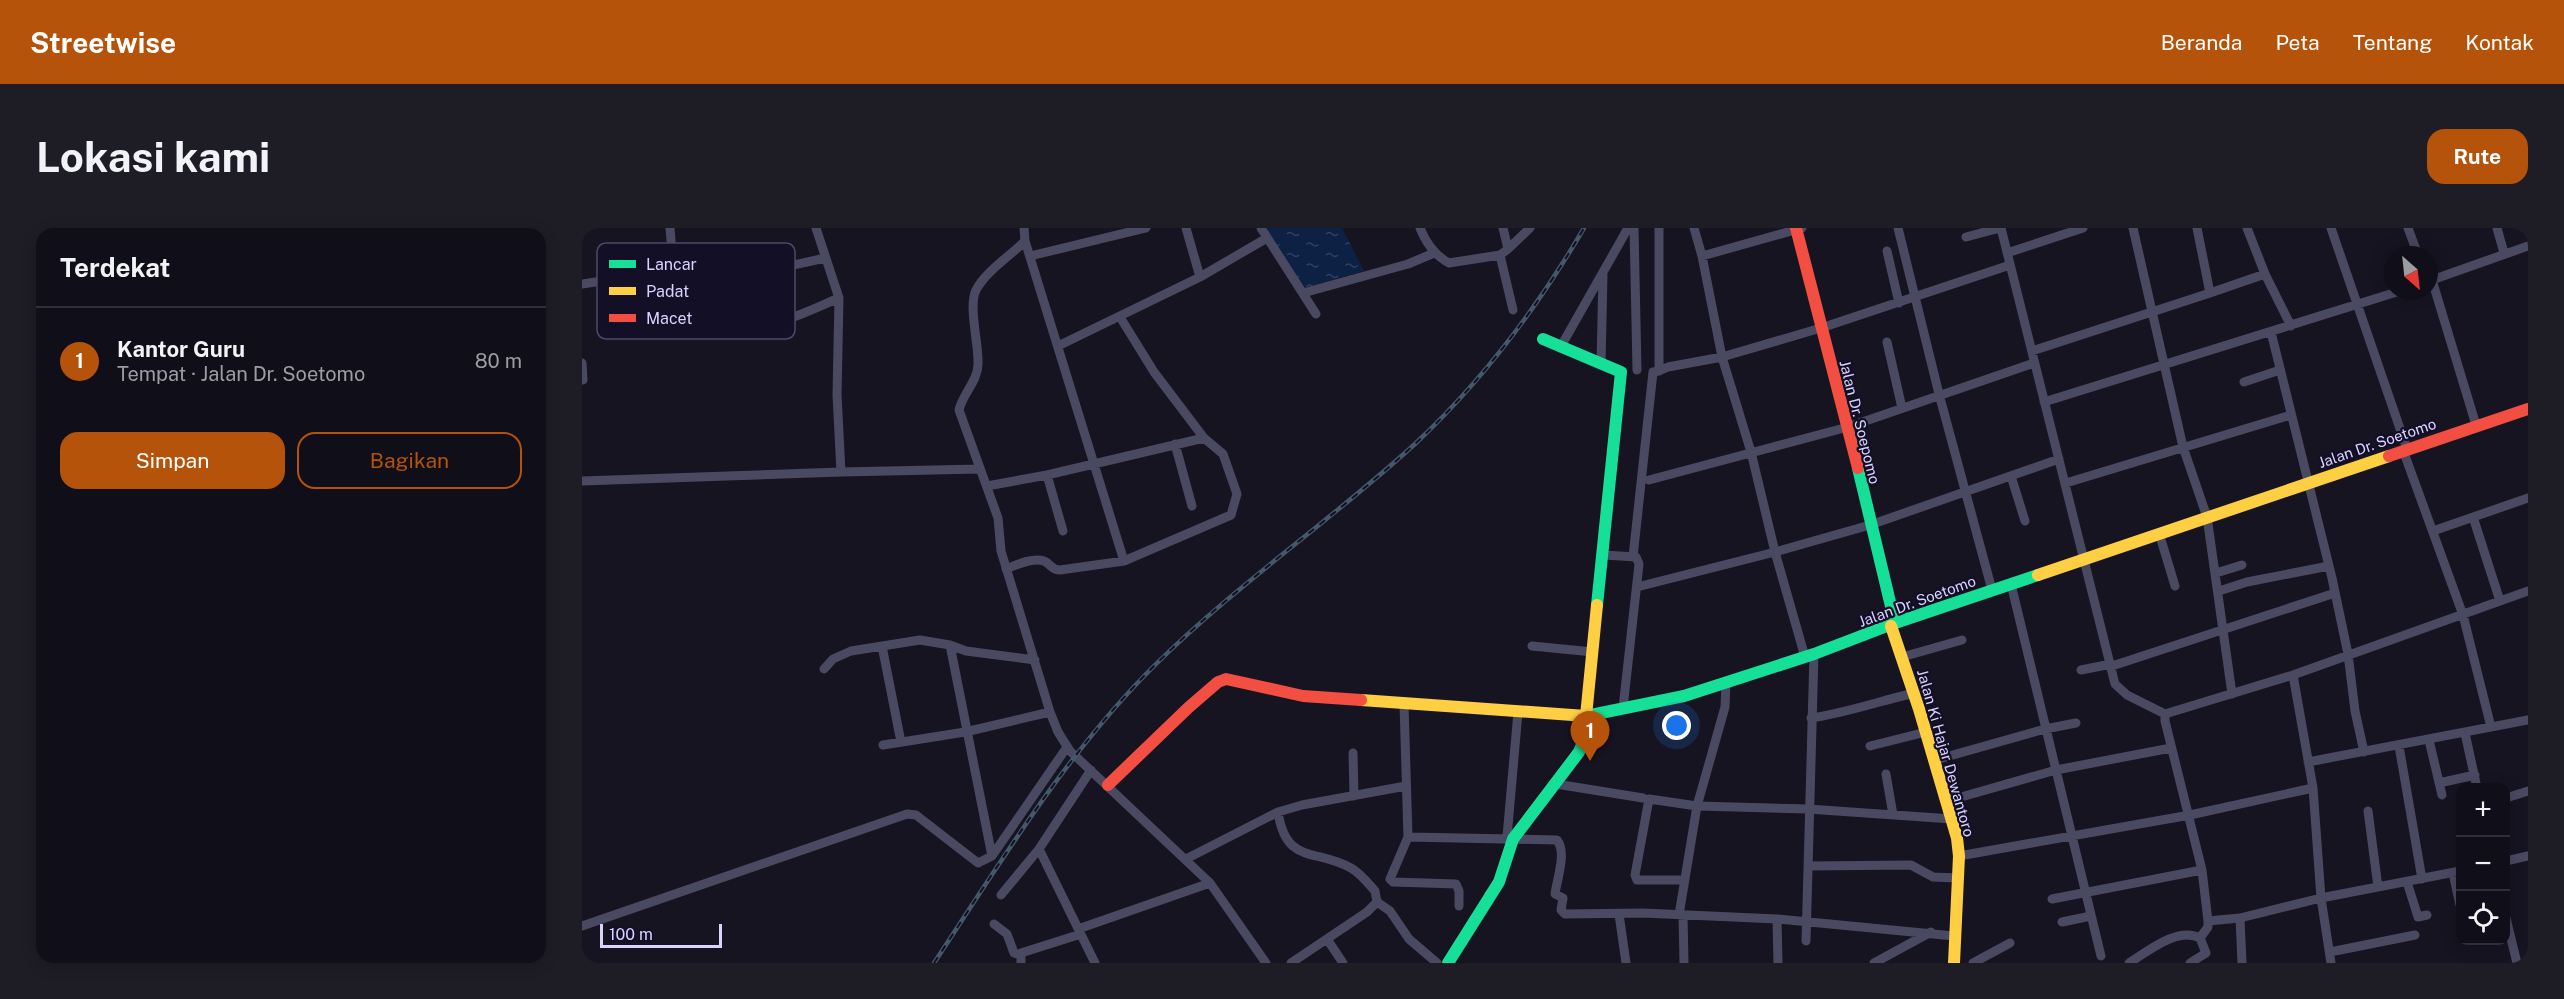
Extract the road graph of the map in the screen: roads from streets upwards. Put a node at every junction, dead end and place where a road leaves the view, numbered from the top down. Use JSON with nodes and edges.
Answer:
{"nodes":[{"id":1,"x":670,"y":228,"type":"edge"},
{"id":2,"x":816,"y":228,"type":"edge"},
{"id":3,"x":1024,"y":228,"type":"edge"},
{"id":4,"x":1146,"y":228,"type":"edge"},
{"id":5,"x":1186,"y":228,"type":"edge"},
{"id":6,"x":1260,"y":228,"type":"edge"},
{"id":7,"x":1420,"y":228,"type":"edge"},
{"id":8,"x":1503,"y":228,"type":"edge"},
{"id":9,"x":1530,"y":228,"type":"edge"},
{"id":10,"x":1629,"y":228,"type":"edge"},
{"id":11,"x":1634,"y":228,"type":"edge"},
{"id":12,"x":1659,"y":228,"type":"edge"},
{"id":13,"x":1694,"y":228,"type":"edge"},
{"id":14,"x":1898,"y":228,"type":"edge"},
{"id":15,"x":2000,"y":228,"type":"edge"},
{"id":16,"x":2083,"y":228,"type":"edge"},
{"id":17,"x":2133,"y":228,"type":"edge"},
{"id":18,"x":2197,"y":228,"type":"edge"},
{"id":19,"x":2247,"y":228,"type":"edge"},
{"id":20,"x":2331,"y":228,"type":"edge"},
{"id":21,"x":2408,"y":228,"type":"edge"},
{"id":22,"x":2497,"y":228,"type":"edge"},
{"id":23,"x":1798,"y":229,"type":"edge"},
{"id":24,"x":2064,"y":231,"type":"edge"},
{"id":25,"x":1966,"y":237,"type":"dead end"},
{"id":26,"x":1267,"y":238,"type":"junction"},
{"id":27,"x":1025,"y":241,"type":"junction"},
{"id":28,"x":671,"y":243,"type":"edge"},
{"id":29,"x":2415,"y":246,"type":"edge"},
{"id":30,"x":2528,"y":246,"type":"edge"},
{"id":31,"x":1887,"y":251,"type":"dead end"},
{"id":32,"x":1504,"y":252,"type":"junction"},
{"id":33,"x":1434,"y":253,"type":"junction"},
{"id":34,"x":2007,"y":253,"type":"junction"},
{"id":35,"x":2504,"y":253,"type":"junction"},
{"id":36,"x":1030,"y":256,"type":"junction"},
{"id":37,"x":1702,"y":256,"type":"junction"},
{"id":38,"x":825,"y":258,"type":"junction"},
{"id":39,"x":795,"y":265,"type":"edge"},
{"id":40,"x":2010,"y":265,"type":"junction"},
{"id":41,"x":1603,"y":272,"type":"junction"},
{"id":42,"x":2265,"y":274,"type":"junction"},
{"id":43,"x":1200,"y":277,"type":"junction"},
{"id":44,"x":2438,"y":278,"type":"edge"},
{"id":45,"x":597,"y":282,"type":"edge"},
{"id":46,"x":582,"y":284,"type":"edge"},
{"id":47,"x":1303,"y":293,"type":"junction"},
{"id":48,"x":2210,"y":293,"type":"junction"},
{"id":49,"x":1916,"y":297,"type":"junction"},
{"id":50,"x":2384,"y":297,"type":"edge"},
{"id":51,"x":839,"y":298,"type":"junction"},
{"id":52,"x":2437,"y":300,"type":"edge"},
{"id":53,"x":1899,"y":303,"type":"junction"},
{"id":54,"x":2358,"y":306,"type":"junction"},
{"id":55,"x":1513,"y":310,"type":"dead end"},
{"id":56,"x":2154,"y":312,"type":"junction"},
{"id":57,"x":1316,"y":314,"type":"dead end"},
{"id":58,"x":795,"y":317,"type":"edge"},
{"id":59,"x":1120,"y":317,"type":"junction"},
{"id":60,"x":2291,"y":326,"type":"junction"},
{"id":61,"x":1821,"y":328,"type":"junction"},
{"id":62,"x":2271,"y":332,"type":"junction"},
{"id":63,"x":1543,"y":339,"type":"dead end"},
{"id":64,"x":1887,"y":342,"type":"dead end"},
{"id":65,"x":1058,"y":346,"type":"junction"},
{"id":66,"x":1560,"y":348,"type":"junction"},
{"id":67,"x":2032,"y":351,"type":"junction"},
{"id":68,"x":1722,"y":357,"type":"junction"},
{"id":69,"x":582,"y":363,"type":"edge"},
{"id":70,"x":2034,"y":363,"type":"junction"},
{"id":71,"x":1601,"y":364,"type":"junction"},
{"id":72,"x":2165,"y":365,"type":"junction"},
{"id":73,"x":1637,"y":370,"type":"junction"},
{"id":74,"x":2280,"y":370,"type":"junction"},
{"id":75,"x":1621,"y":372,"type":"junction"},
{"id":76,"x":1656,"y":372,"type":"junction"},
{"id":77,"x":583,"y":381,"type":"edge"},
{"id":78,"x":2244,"y":382,"type":"dead end"},
{"id":79,"x":1939,"y":394,"type":"junction"},
{"id":80,"x":2044,"y":402,"type":"junction"},
{"id":81,"x":1902,"y":408,"type":"junction"},
{"id":82,"x":2528,"y":409,"type":"edge"},
{"id":83,"x":2291,"y":415,"type":"junction"},
{"id":84,"x":2476,"y":425,"type":"junction"},
{"id":85,"x":1848,"y":427,"type":"junction"},
{"id":86,"x":1204,"y":438,"type":"junction"},
{"id":87,"x":1175,"y":444,"type":"junction"},
{"id":88,"x":2183,"y":447,"type":"junction"},
{"id":89,"x":2405,"y":449,"type":"junction"},
{"id":90,"x":1751,"y":452,"type":"junction"},
{"id":91,"x":2059,"y":459,"type":"junction"},
{"id":92,"x":1094,"y":464,"type":"junction"},
{"id":93,"x":980,"y":469,"type":"junction"},
{"id":94,"x":841,"y":472,"type":"junction"},
{"id":95,"x":1047,"y":475,"type":"junction"},
{"id":96,"x":2011,"y":476,"type":"junction"},
{"id":97,"x":1649,"y":480,"type":"dead end"},
{"id":98,"x":582,"y":481,"type":"edge"},
{"id":99,"x":2066,"y":483,"type":"junction"},
{"id":100,"x":2307,"y":483,"type":"junction"},
{"id":101,"x":987,"y":486,"type":"junction"},
{"id":102,"x":1966,"y":492,"type":"junction"},
{"id":103,"x":2528,"y":498,"type":"edge"},
{"id":104,"x":1192,"y":506,"type":"dead end"},
{"id":105,"x":2207,"y":517,"type":"junction"},
{"id":106,"x":2474,"y":517,"type":"junction"},
{"id":107,"x":2025,"y":521,"type":"dead end"},
{"id":108,"x":1870,"y":525,"type":"junction"},
{"id":109,"x":1063,"y":531,"type":"dead end"},
{"id":110,"x":2433,"y":531,"type":"junction"},
{"id":111,"x":2159,"y":533,"type":"junction"},
{"id":112,"x":1775,"y":552,"type":"junction"},
{"id":113,"x":1604,"y":555,"type":"junction"},
{"id":114,"x":1633,"y":557,"type":"junction"},
{"id":115,"x":2085,"y":558,"type":"junction"},
{"id":116,"x":1124,"y":561,"type":"junction"},
{"id":117,"x":2242,"y":565,"type":"dead end"},
{"id":118,"x":2329,"y":566,"type":"junction"},
{"id":119,"x":1006,"y":569,"type":"junction"},
{"id":120,"x":2216,"y":573,"type":"junction"},
{"id":121,"x":2011,"y":584,"type":"junction"},
{"id":122,"x":2175,"y":586,"type":"dead end"},
{"id":123,"x":1637,"y":587,"type":"junction"},
{"id":124,"x":1992,"y":590,"type":"junction"},
{"id":125,"x":2219,"y":591,"type":"junction"},
{"id":126,"x":2528,"y":591,"type":"edge"},
{"id":127,"x":2335,"y":593,"type":"junction"},
{"id":128,"x":2500,"y":602,"type":"junction"},
{"id":129,"x":2463,"y":615,"type":"junction"},
{"id":130,"x":1893,"y":625,"type":"junction"},
{"id":131,"x":2222,"y":629,"type":"junction"},
{"id":132,"x":1962,"y":640,"type":"dead end"},
{"id":133,"x":950,"y":645,"type":"junction"},
{"id":134,"x":882,"y":646,"type":"junction"},
{"id":135,"x":1532,"y":646,"type":"dead end"},
{"id":136,"x":1593,"y":652,"type":"junction"},
{"id":137,"x":2348,"y":654,"type":"junction"},
{"id":138,"x":1809,"y":656,"type":"junction"},
{"id":139,"x":1902,"y":657,"type":"junction"},
{"id":140,"x":1035,"y":660,"type":"junction"},
{"id":141,"x":2112,"y":665,"type":"junction"},
{"id":142,"x":824,"y":669,"type":"dead end"},
{"id":143,"x":2081,"y":670,"type":"dead end"},
{"id":144,"x":2293,"y":675,"type":"junction"},
{"id":145,"x":1726,"y":682,"type":"junction"},
{"id":146,"x":1914,"y":693,"type":"junction"},
{"id":147,"x":2232,"y":694,"type":"junction"},
{"id":148,"x":1404,"y":704,"type":"junction"},
{"id":149,"x":1623,"y":708,"type":"junction"},
{"id":150,"x":1050,"y":712,"type":"junction"},
{"id":151,"x":1518,"y":712,"type":"junction"},
{"id":152,"x":2166,"y":714,"type":"junction"},
{"id":153,"x":1586,"y":716,"type":"junction"},
{"id":154,"x":1811,"y":718,"type":"junction"},
{"id":155,"x":2528,"y":720,"type":"edge"},
{"id":156,"x":2076,"y":723,"type":"dead end"},
{"id":157,"x":2492,"y":727,"type":"junction"},
{"id":158,"x":2045,"y":729,"type":"junction"},
{"id":159,"x":965,"y":732,"type":"junction"},
{"id":160,"x":1926,"y":732,"type":"junction"},
{"id":161,"x":2466,"y":733,"type":"junction"},
{"id":162,"x":2428,"y":740,"type":"junction"},
{"id":163,"x":901,"y":742,"type":"junction"},
{"id":164,"x":883,"y":745,"type":"dead end"},
{"id":165,"x":1870,"y":746,"type":"dead end"},
{"id":166,"x":2399,"y":746,"type":"junction"},
{"id":167,"x":1067,"y":747,"type":"junction"},
{"id":168,"x":2171,"y":748,"type":"junction"},
{"id":169,"x":2364,"y":752,"type":"junction"},
{"id":170,"x":1353,"y":753,"type":"dead end"},
{"id":171,"x":1935,"y":760,"type":"junction"},
{"id":172,"x":2308,"y":762,"type":"junction"},
{"id":173,"x":1091,"y":770,"type":"junction"},
{"id":174,"x":2056,"y":770,"type":"junction"},
{"id":175,"x":1886,"y":774,"type":"dead end"},
{"id":176,"x":2475,"y":775,"type":"junction"},
{"id":177,"x":2439,"y":783,"type":"junction"},
{"id":178,"x":2476,"y":783,"type":"edge"},
{"id":179,"x":1556,"y":784,"type":"junction"},
{"id":180,"x":1108,"y":785,"type":"junction"},
{"id":181,"x":1406,"y":786,"type":"junction"},
{"id":182,"x":2313,"y":788,"type":"junction"},
{"id":183,"x":2528,"y":791,"type":"edge"},
{"id":184,"x":2442,"y":795,"type":"dead end"},
{"id":185,"x":1354,"y":796,"type":"junction"},
{"id":186,"x":2510,"y":796,"type":"edge"},
{"id":187,"x":1643,"y":798,"type":"dead end"},
{"id":188,"x":1947,"y":801,"type":"junction"},
{"id":189,"x":1697,"y":806,"type":"junction"},
{"id":190,"x":1808,"y":809,"type":"junction"},
{"id":191,"x":2368,"y":811,"type":"dead end"},
{"id":192,"x":1278,"y":812,"type":"junction"},
{"id":193,"x":1893,"y":815,"type":"junction"},
{"id":194,"x":2190,"y":815,"type":"junction"},
{"id":195,"x":1952,"y":819,"type":"junction"},
{"id":196,"x":2071,"y":836,"type":"junction"},
{"id":197,"x":1408,"y":837,"type":"junction"},
{"id":198,"x":1510,"y":838,"type":"junction"},
{"id":199,"x":1039,"y":849,"type":"junction"},
{"id":200,"x":1959,"y":855,"type":"junction"},
{"id":201,"x":992,"y":856,"type":"junction"},
{"id":202,"x":2528,"y":856,"type":"edge"},
{"id":203,"x":1186,"y":859,"type":"junction"},
{"id":204,"x":2510,"y":860,"type":"edge"},
{"id":205,"x":1808,"y":866,"type":"junction"},
{"id":206,"x":2202,"y":870,"type":"junction"},
{"id":207,"x":2456,"y":872,"type":"edge"},
{"id":208,"x":1958,"y":878,"type":"junction"},
{"id":209,"x":2422,"y":879,"type":"junction"},
{"id":210,"x":1683,"y":880,"type":"junction"},
{"id":211,"x":1210,"y":882,"type":"junction"},
{"id":212,"x":2407,"y":882,"type":"junction"},
{"id":213,"x":2378,"y":887,"type":"junction"},
{"id":214,"x":2085,"y":893,"type":"junction"},
{"id":215,"x":1001,"y":896,"type":"dead end"},
{"id":216,"x":2321,"y":898,"type":"junction"},
{"id":217,"x":2052,"y":899,"type":"dead end"},
{"id":218,"x":1377,"y":902,"type":"junction"},
{"id":219,"x":1459,"y":906,"type":"dead end"},
{"id":220,"x":1619,"y":914,"type":"junction"},
{"id":221,"x":1681,"y":915,"type":"junction"},
{"id":222,"x":2427,"y":915,"type":"dead end"},
{"id":223,"x":2091,"y":916,"type":"junction"},
{"id":224,"x":2240,"y":918,"type":"junction"},
{"id":225,"x":1778,"y":919,"type":"junction"},
{"id":226,"x":2208,"y":921,"type":"junction"},
{"id":227,"x":1807,"y":922,"type":"junction"},
{"id":228,"x":2062,"y":922,"type":"dead end"},
{"id":229,"x":994,"y":924,"type":"dead end"},
{"id":230,"x":582,"y":926,"type":"edge"},
{"id":231,"x":1080,"y":931,"type":"junction"},
{"id":232,"x":1931,"y":932,"type":"junction"},
{"id":233,"x":2415,"y":935,"type":"dead end"},
{"id":234,"x":1954,"y":936,"type":"junction"},
{"id":235,"x":2510,"y":937,"type":"edge"},
{"id":236,"x":2200,"y":938,"type":"junction"},
{"id":237,"x":1327,"y":939,"type":"junction"},
{"id":238,"x":1806,"y":941,"type":"dead end"},
{"id":239,"x":2010,"y":943,"type":"dead end"},
{"id":240,"x":2330,"y":952,"type":"junction"},
{"id":241,"x":2101,"y":956,"type":"dead end"},
{"id":242,"x":2207,"y":958,"type":"edge"},
{"id":243,"x":1020,"y":959,"type":"edge"},
{"id":244,"x":1095,"y":963,"type":"edge"},
{"id":245,"x":1266,"y":963,"type":"edge"},
{"id":246,"x":1291,"y":963,"type":"edge"},
{"id":247,"x":1343,"y":963,"type":"edge"},
{"id":248,"x":1437,"y":963,"type":"edge"},
{"id":249,"x":1448,"y":963,"type":"edge"},
{"id":250,"x":1626,"y":963,"type":"edge"},
{"id":251,"x":1684,"y":963,"type":"edge"},
{"id":252,"x":1778,"y":963,"type":"edge"},
{"id":253,"x":1874,"y":963,"type":"edge"},
{"id":254,"x":1954,"y":963,"type":"edge"},
{"id":255,"x":1973,"y":963,"type":"edge"},
{"id":256,"x":2129,"y":963,"type":"edge"},
{"id":257,"x":2190,"y":963,"type":"edge"},
{"id":258,"x":2242,"y":963,"type":"edge"},
{"id":259,"x":2331,"y":963,"type":"edge"},
{"id":260,"x":2517,"y":963,"type":"edge"}],
"edges":[{"from":1,"to":28,"type":"street"},
{"from":2,"to":38,"type":"street"},
{"from":3,"to":27,"type":"street"},
{"from":4,"to":36,"type":"street"},
{"from":5,"to":43,"type":"street"},
{"from":6,"to":26,"type":"street"},
{"from":7,"to":33,"type":"street"},
{"from":8,"to":32,"type":"street"},
{"from":9,"to":32,"type":"street"},
{"from":10,"to":41,"type":"street"},
{"from":11,"to":73,"type":"street"},
{"from":12,"to":76,"type":"street"},
{"from":13,"to":37,"type":"street"},
{"from":14,"to":49,"type":"street"},
{"from":15,"to":25,"type":"street"},
{"from":15,"to":34,"type":"street"},
{"from":16,"to":24,"type":"street"},
{"from":17,"to":56,"type":"street"},
{"from":18,"to":48,"type":"street"},
{"from":19,"to":42,"type":"street"},
{"from":20,"to":54,"type":"street"},
{"from":21,"to":29,"type":"street"},
{"from":22,"to":35,"type":"street"},
{"from":23,"to":37,"type":"street"},
{"from":23,"to":61,"type":"street","name":"Jalan Dr. Soepomo"},
{"from":24,"to":34,"type":"street"},
{"from":26,"to":43,"type":"street"},
{"from":26,"to":47,"type":"street"},
{"from":27,"to":36,"type":"street"},
{"from":27,"to":93,"type":"street"},
{"from":30,"to":35,"type":"street"},
{"from":31,"to":53,"type":"street"},
{"from":32,"to":33,"type":"street"},
{"from":32,"to":55,"type":"street"},
{"from":33,"to":47,"type":"street"},
{"from":34,"to":40,"type":"street"},
{"from":35,"to":44,"type":"street"},
{"from":36,"to":65,"type":"street"},
{"from":37,"to":68,"type":"street"},
{"from":38,"to":39,"type":"street"},
{"from":38,"to":51,"type":"street"},
{"from":40,"to":49,"type":"street"},
{"from":40,"to":67,"type":"street"},
{"from":41,"to":66,"type":"street"},
{"from":41,"to":71,"type":"street"},
{"from":42,"to":48,"type":"street"},
{"from":42,"to":60,"type":"street"},
{"from":43,"to":59,"type":"street"},
{"from":45,"to":46,"type":"street"},
{"from":47,"to":57,"type":"street"},
{"from":48,"to":56,"type":"street"},
{"from":49,"to":53,"type":"street"},
{"from":49,"to":79,"type":"street"},
{"from":50,"to":54,"type":"street"},
{"from":51,"to":58,"type":"street"},
{"from":51,"to":94,"type":"street"},
{"from":52,"to":84,"type":"street"},
{"from":53,"to":61,"type":"street"},
{"from":54,"to":60,"type":"street"},
{"from":54,"to":89,"type":"street"},
{"from":56,"to":67,"type":"street"},
{"from":56,"to":72,"type":"street"},
{"from":59,"to":65,"type":"street"},
{"from":59,"to":86,"type":"street"},
{"from":60,"to":62,"type":"street"},
{"from":61,"to":68,"type":"street"},
{"from":61,"to":85,"type":"street","name":"Jalan Dr. Soepomo"},
{"from":62,"to":72,"type":"street"},
{"from":62,"to":74,"type":"street"},
{"from":63,"to":66,"type":"street"},
{"from":64,"to":81,"type":"street"},
{"from":65,"to":92,"type":"street"},
{"from":66,"to":71,"type":"street"},
{"from":67,"to":70,"type":"street"},
{"from":68,"to":76,"type":"street"},
{"from":68,"to":90,"type":"street"},
{"from":69,"to":77,"type":"street"},
{"from":70,"to":79,"type":"street"},
{"from":70,"to":80,"type":"street"},
{"from":71,"to":75,"type":"street"},
{"from":72,"to":80,"type":"street"},
{"from":72,"to":88,"type":"street"},
{"from":73,"to":75,"type":"street"},
{"from":73,"to":76,"type":"street"},
{"from":74,"to":78,"type":"street"},
{"from":74,"to":83,"type":"street"},
{"from":75,"to":113,"type":"street"},
{"from":76,"to":114,"type":"street"},
{"from":79,"to":81,"type":"street"},
{"from":79,"to":102,"type":"street"},
{"from":80,"to":91,"type":"street"},
{"from":81,"to":85,"type":"street"},
{"from":82,"to":84,"type":"street","name":"Jalan Dr. Soetomo"},
{"from":83,"to":88,"type":"street"},
{"from":83,"to":100,"type":"street"},
{"from":84,"to":89,"type":"street","name":"Jalan Dr. Soetomo"},
{"from":85,"to":90,"type":"street"},
{"from":85,"to":108,"type":"street","name":"Jalan Dr. Soepomo"},
{"from":86,"to":87,"type":"street"},
{"from":86,"to":116,"type":"street"},
{"from":87,"to":92,"type":"street"},
{"from":87,"to":104,"type":"street"},
{"from":88,"to":99,"type":"street"},
{"from":88,"to":105,"type":"street"},
{"from":89,"to":100,"type":"street","name":"Jalan Dr. Soetomo"},
{"from":89,"to":110,"type":"street"},
{"from":90,"to":97,"type":"street"},
{"from":90,"to":112,"type":"street"},
{"from":91,"to":96,"type":"street"},
{"from":91,"to":99,"type":"street"},
{"from":92,"to":95,"type":"street"},
{"from":92,"to":116,"type":"street"},
{"from":93,"to":94,"type":"street"},
{"from":93,"to":101,"type":"street"},
{"from":94,"to":98,"type":"street"},
{"from":95,"to":101,"type":"street"},
{"from":95,"to":109,"type":"street"},
{"from":96,"to":102,"type":"street"},
{"from":96,"to":107,"type":"street"},
{"from":99,"to":115,"type":"street"},
{"from":100,"to":105,"type":"street","name":"Jalan Dr. Soetomo"},
{"from":100,"to":118,"type":"street"},
{"from":101,"to":119,"type":"street"},
{"from":102,"to":108,"type":"street"},
{"from":102,"to":124,"type":"street"},
{"from":103,"to":106,"type":"street"},
{"from":105,"to":111,"type":"street","name":"Jalan Dr. Soetomo"},
{"from":105,"to":120,"type":"street"},
{"from":106,"to":110,"type":"street"},
{"from":106,"to":128,"type":"street"},
{"from":108,"to":112,"type":"street"},
{"from":108,"to":130,"type":"street","name":"Jalan Dr. Soepomo"},
{"from":110,"to":129,"type":"street"},
{"from":111,"to":115,"type":"street","name":"Jalan Dr. Soetomo"},
{"from":111,"to":122,"type":"street"},
{"from":112,"to":123,"type":"street"},
{"from":112,"to":138,"type":"street"},
{"from":113,"to":114,"type":"street"},
{"from":113,"to":136,"type":"street"},
{"from":114,"to":123,"type":"street"},
{"from":115,"to":121,"type":"street","name":"Jalan Dr. Soetomo"},
{"from":115,"to":141,"type":"street"},
{"from":116,"to":119,"type":"street"},
{"from":117,"to":120,"type":"street"},
{"from":118,"to":125,"type":"street"},
{"from":118,"to":127,"type":"street"},
{"from":119,"to":140,"type":"street"},
{"from":120,"to":125,"type":"street"},
{"from":121,"to":124,"type":"street","name":"Jalan Dr. Soetomo"},
{"from":121,"to":158,"type":"street"},
{"from":123,"to":149,"type":"street"},
{"from":124,"to":130,"type":"street","name":"Jalan Dr. Soetomo"},
{"from":125,"to":131,"type":"street"},
{"from":126,"to":128,"type":"street"},
{"from":127,"to":131,"type":"street"},
{"from":127,"to":137,"type":"street"},
{"from":128,"to":129,"type":"street"},
{"from":129,"to":137,"type":"street"},
{"from":129,"to":157,"type":"street"},
{"from":130,"to":138,"type":"street","name":"Jalan Dr. Soetomo"},
{"from":130,"to":139,"type":"street","name":"Jalan Ki Hajar Dewantoro"},
{"from":131,"to":141,"type":"street"},
{"from":131,"to":147,"type":"street"},
{"from":132,"to":139,"type":"street"},
{"from":133,"to":134,"type":"street"},
{"from":133,"to":140,"type":"street"},
{"from":133,"to":159,"type":"street"},
{"from":134,"to":142,"type":"street"},
{"from":134,"to":163,"type":"street"},
{"from":135,"to":136,"type":"street"},
{"from":136,"to":153,"type":"street"},
{"from":137,"to":144,"type":"street"},
{"from":137,"to":169,"type":"street"},
{"from":138,"to":145,"type":"street","name":"Jalan Dr. Soetomo"},
{"from":138,"to":154,"type":"street"},
{"from":139,"to":146,"type":"street","name":"Jalan Ki Hajar Dewantoro"},
{"from":140,"to":150,"type":"street"},
{"from":141,"to":143,"type":"street"},
{"from":141,"to":152,"type":"street"},
{"from":144,"to":147,"type":"street"},
{"from":144,"to":172,"type":"street"},
{"from":145,"to":149,"type":"street","name":"Jalan Dr. Soetomo"},
{"from":145,"to":189,"type":"street"},
{"from":146,"to":154,"type":"street"},
{"from":146,"to":160,"type":"street","name":"Jalan Ki Hajar Dewantoro"},
{"from":147,"to":152,"type":"street"},
{"from":148,"to":151,"type":"street","name":"Jalan Dr. Soetomo"},
{"from":148,"to":180,"type":"street","name":"Jalan Dr. Soetomo"},
{"from":148,"to":181,"type":"street"},
{"from":149,"to":153,"type":"street","name":"Jalan Dr. Soetomo"},
{"from":150,"to":159,"type":"street"},
{"from":150,"to":167,"type":"street"},
{"from":151,"to":153,"type":"street","name":"Jalan Dr. Soetomo"},
{"from":151,"to":198,"type":"street"},
{"from":152,"to":168,"type":"street"},
{"from":153,"to":179,"type":"street"},
{"from":154,"to":190,"type":"street"},
{"from":155,"to":157,"type":"street"},
{"from":156,"to":158,"type":"street"},
{"from":157,"to":161,"type":"street"},
{"from":158,"to":171,"type":"street"},
{"from":158,"to":174,"type":"street"},
{"from":159,"to":163,"type":"street"},
{"from":159,"to":201,"type":"street"},
{"from":160,"to":165,"type":"street"},
{"from":160,"to":171,"type":"street","name":"Jalan Ki Hajar Dewantoro"},
{"from":161,"to":162,"type":"street"},
{"from":161,"to":176,"type":"street"},
{"from":162,"to":166,"type":"street"},
{"from":162,"to":177,"type":"street"},
{"from":163,"to":164,"type":"street"},
{"from":166,"to":169,"type":"street"},
{"from":166,"to":209,"type":"street"},
{"from":167,"to":173,"type":"street"},
{"from":167,"to":201,"type":"street"},
{"from":168,"to":174,"type":"street"},
{"from":168,"to":194,"type":"street"},
{"from":169,"to":172,"type":"street"},
{"from":170,"to":185,"type":"street"},
{"from":171,"to":188,"type":"street","name":"Jalan Ki Hajar Dewantoro"},
{"from":172,"to":182,"type":"street"},
{"from":173,"to":180,"type":"street"},
{"from":173,"to":199,"type":"street"},
{"from":174,"to":188,"type":"street"},
{"from":174,"to":196,"type":"street"},
{"from":175,"to":193,"type":"street"},
{"from":176,"to":177,"type":"street"},
{"from":176,"to":178,"type":"street"},
{"from":177,"to":184,"type":"street"},
{"from":179,"to":187,"type":"street"},
{"from":179,"to":198,"type":"street"},
{"from":180,"to":203,"type":"street"},
{"from":181,"to":185,"type":"street"},
{"from":181,"to":197,"type":"street"},
{"from":182,"to":194,"type":"street"},
{"from":182,"to":216,"type":"street"},
{"from":183,"to":186,"type":"street"},
{"from":185,"to":192,"type":"street"},
{"from":188,"to":195,"type":"street","name":"Jalan Ki Hajar Dewantoro"},
{"from":189,"to":190,"type":"street"},
{"from":189,"to":210,"type":"street"},
{"from":189,"to":210,"type":"street"},
{"from":190,"to":193,"type":"street"},
{"from":190,"to":205,"type":"street"},
{"from":191,"to":213,"type":"street"},
{"from":192,"to":203,"type":"street"},
{"from":192,"to":218,"type":"street"},
{"from":193,"to":195,"type":"street"},
{"from":194,"to":196,"type":"street"},
{"from":194,"to":206,"type":"street"},
{"from":195,"to":200,"type":"street","name":"Jalan Ki Hajar Dewantoro"},
{"from":196,"to":200,"type":"street"},
{"from":196,"to":214,"type":"street"},
{"from":197,"to":198,"type":"street"},
{"from":197,"to":219,"type":"street"},
{"from":198,"to":220,"type":"street"},
{"from":198,"to":249,"type":"street"},
{"from":199,"to":215,"type":"street"},
{"from":199,"to":231,"type":"street"},
{"from":200,"to":208,"type":"street","name":"Jalan Ki Hajar Dewantoro"},
{"from":201,"to":230,"type":"street"},
{"from":202,"to":204,"type":"street"},
{"from":203,"to":211,"type":"street"},
{"from":205,"to":208,"type":"street"},
{"from":205,"to":227,"type":"street"},
{"from":206,"to":214,"type":"street"},
{"from":206,"to":226,"type":"street"},
{"from":207,"to":209,"type":"street"},
{"from":208,"to":234,"type":"street","name":"Jalan Ki Hajar Dewantoro"},
{"from":209,"to":212,"type":"street"},
{"from":210,"to":221,"type":"street"},
{"from":211,"to":231,"type":"street"},
{"from":211,"to":245,"type":"street"},
{"from":212,"to":213,"type":"street"},
{"from":212,"to":222,"type":"street"},
{"from":213,"to":216,"type":"street"},
{"from":214,"to":217,"type":"street"},
{"from":214,"to":223,"type":"street"},
{"from":216,"to":224,"type":"street"},
{"from":216,"to":240,"type":"street"},
{"from":218,"to":237,"type":"street"},
{"from":218,"to":248,"type":"street"},
{"from":220,"to":221,"type":"street"},
{"from":220,"to":250,"type":"street"},
{"from":221,"to":225,"type":"street"},
{"from":221,"to":251,"type":"street"},
{"from":223,"to":228,"type":"street"},
{"from":223,"to":241,"type":"street"},
{"from":224,"to":226,"type":"street"},
{"from":224,"to":258,"type":"street"},
{"from":225,"to":227,"type":"street"},
{"from":225,"to":252,"type":"street"},
{"from":226,"to":236,"type":"street"},
{"from":227,"to":232,"type":"street"},
{"from":227,"to":238,"type":"street"},
{"from":229,"to":243,"type":"street"},
{"from":231,"to":243,"type":"street"},
{"from":231,"to":244,"type":"street"},
{"from":232,"to":234,"type":"street"},
{"from":232,"to":253,"type":"street"},
{"from":233,"to":240,"type":"street"},
{"from":234,"to":254,"type":"street","name":"Jalan Ki Hajar Dewantoro"},
{"from":235,"to":260,"type":"street"},
{"from":236,"to":242,"type":"street"},
{"from":236,"to":256,"type":"street"},
{"from":237,"to":246,"type":"street"},
{"from":237,"to":247,"type":"street"},
{"from":239,"to":255,"type":"street"},
{"from":240,"to":259,"type":"street"},
{"from":242,"to":257,"type":"street"}]}
